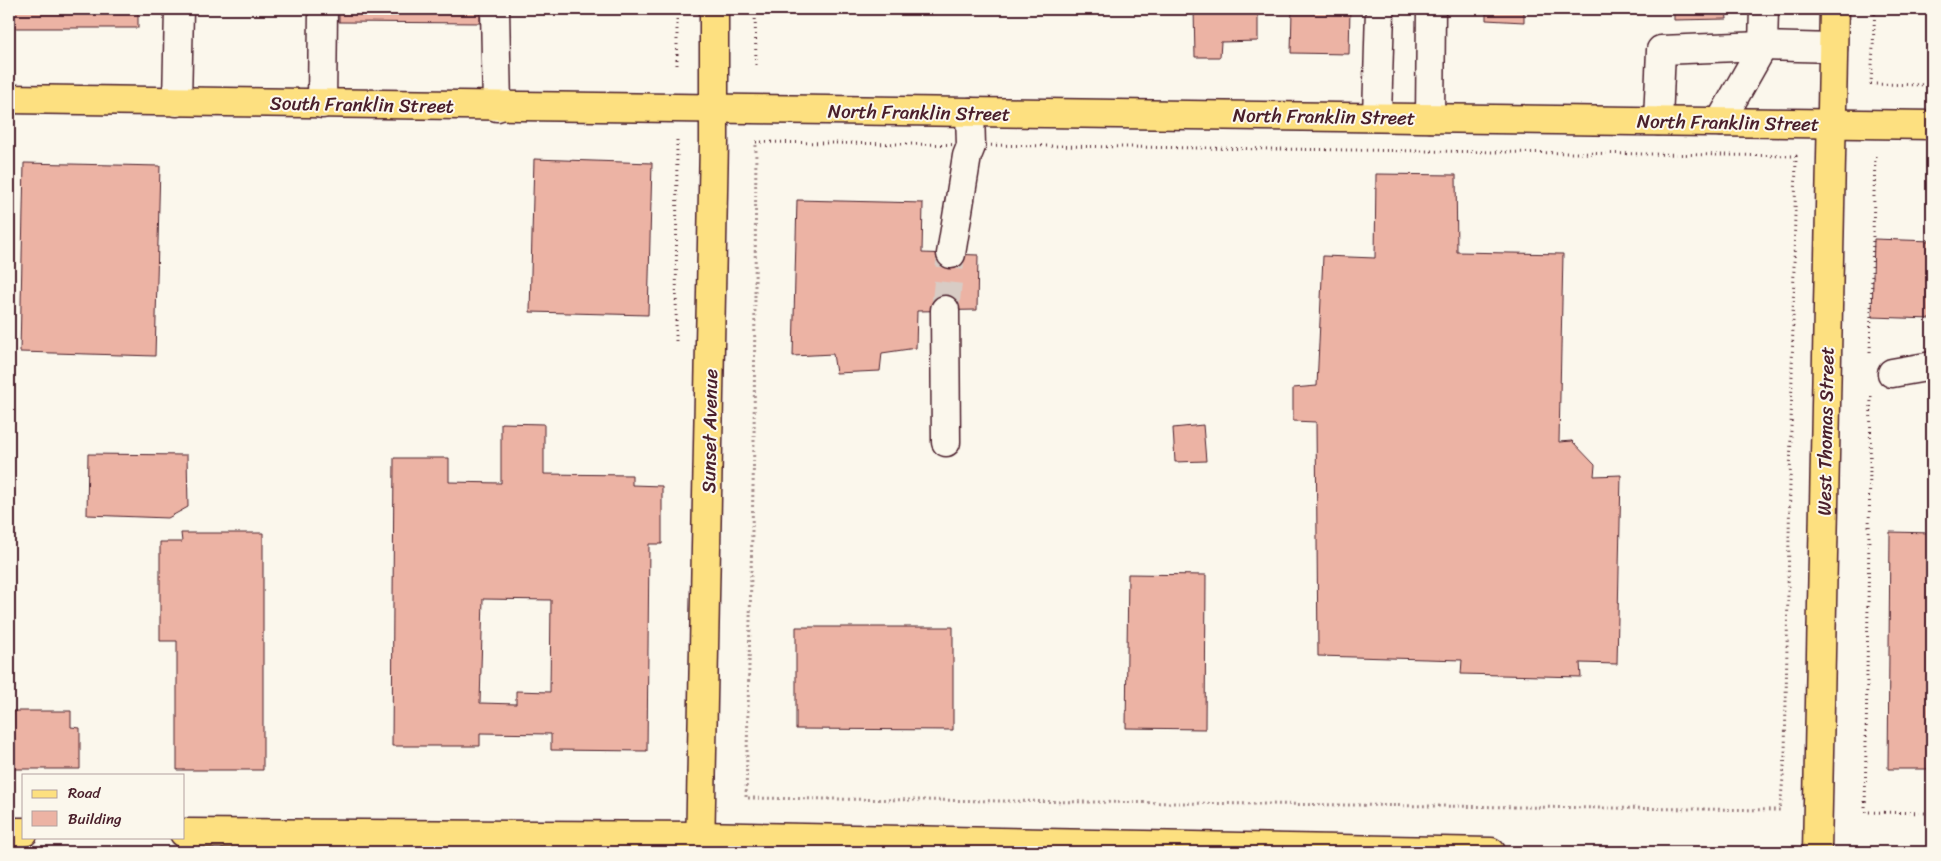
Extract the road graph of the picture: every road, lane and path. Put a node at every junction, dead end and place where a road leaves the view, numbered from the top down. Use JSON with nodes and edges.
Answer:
{"nodes":[{"id":1,"x":179,"y":9,"type":"edge"},
{"id":2,"x":323,"y":9,"type":"edge"},
{"id":3,"x":495,"y":9,"type":"edge"},
{"id":4,"x":677,"y":9,"type":"edge"},
{"id":5,"x":714,"y":9,"type":"edge"},
{"id":6,"x":755,"y":9,"type":"edge"},
{"id":7,"x":1380,"y":9,"type":"edge"},
{"id":8,"x":1431,"y":9,"type":"edge"},
{"id":9,"x":1764,"y":9,"type":"edge"},
{"id":10,"x":1834,"y":9,"type":"edge"},
{"id":11,"x":1875,"y":9,"type":"edge"},
{"id":12,"x":1763,"y":46,"type":"junction"},
{"id":13,"x":1833,"y":48,"type":"junction"},
{"id":14,"x":677,"y":65,"type":"dead end"},
{"id":15,"x":756,"y":65,"type":"dead end"},
{"id":16,"x":1932,"y":85,"type":"edge"},
{"id":17,"x":9,"y":99,"type":"edge"},
{"id":18,"x":177,"y":102,"type":"junction"},
{"id":19,"x":322,"y":104,"type":"junction"},
{"id":20,"x":497,"y":107,"type":"junction"},
{"id":21,"x":715,"y":110,"type":"junction"},
{"id":22,"x":970,"y":112,"type":"junction"},
{"id":23,"x":1377,"y":117,"type":"junction"},
{"id":24,"x":1430,"y":118,"type":"junction"},
{"id":25,"x":1658,"y":121,"type":"junction"},
{"id":26,"x":1720,"y":122,"type":"junction"},
{"id":27,"x":1832,"y":124,"type":"junction"},
{"id":28,"x":1932,"y":125,"type":"edge"},
{"id":29,"x":971,"y":146,"type":"junction"},
{"id":30,"x":1867,"y":156,"type":"dead end"},
{"id":31,"x":951,"y":254,"type":"tunnel mouth"},
{"id":32,"x":945,"y":310,"type":"tunnel mouth"},
{"id":33,"x":1870,"y":354,"type":"dead end"},
{"id":34,"x":1932,"y":366,"type":"edge"},
{"id":35,"x":1892,"y":373,"type":"dead end"},
{"id":36,"x":1871,"y":391,"type":"dead end"},
{"id":37,"x":946,"y":442,"type":"dead end"},
{"id":38,"x":1932,"y":813,"type":"edge"},
{"id":39,"x":9,"y":832,"type":"edge"},
{"id":40,"x":22,"y":832,"type":"edge"},
{"id":41,"x":185,"y":833,"type":"edge"},
{"id":42,"x":701,"y":844,"type":"edge"},
{"id":43,"x":1491,"y":852,"type":"edge"},
{"id":44,"x":1817,"y":852,"type":"edge"}],
"edges":[{"from":1,"to":18,"type":"lane"},
{"from":2,"to":19,"type":"lane"},
{"from":3,"to":20,"type":"lane"},
{"from":4,"to":14,"type":"path"},
{"from":5,"to":21,"type":"main road","name":"Sunset Avenue"},
{"from":6,"to":15,"type":"path"},
{"from":7,"to":23,"type":"lane"},
{"from":8,"to":24,"type":"lane"},
{"from":9,"to":12,"type":"lane"},
{"from":10,"to":13,"type":"main road","name":"West Thomas Street"},
{"from":11,"to":16,"type":"path"},
{"from":12,"to":13,"type":"lane"},
{"from":12,"to":25,"type":"lane"},
{"from":12,"to":26,"type":"lane"},
{"from":13,"to":27,"type":"main road","name":"West Thomas Street"},
{"from":17,"to":18,"type":"main road","name":"South Franklin Street"},
{"from":18,"to":19,"type":"main road","name":"South Franklin Street"},
{"from":19,"to":20,"type":"main road","name":"South Franklin Street"},
{"from":20,"to":21,"type":"main road","name":"South Franklin Street"},
{"from":21,"to":22,"type":"main road","name":"North Franklin Street"},
{"from":21,"to":42,"type":"main road","name":"Sunset Avenue"},
{"from":22,"to":23,"type":"main road","name":"North Franklin Street"},
{"from":22,"to":29,"type":"lane"},
{"from":23,"to":24,"type":"main road","name":"North Franklin Street"},
{"from":24,"to":25,"type":"main road","name":"North Franklin Street"},
{"from":25,"to":26,"type":"main road","name":"North Franklin Street"},
{"from":26,"to":27,"type":"main road","name":"North Franklin Street"},
{"from":27,"to":28,"type":"main road","name":"North Franklin Street"},
{"from":27,"to":44,"type":"main road","name":"West Thomas Street"},
{"from":29,"to":29,"type":"path"},
{"from":29,"to":31,"type":"lane"},
{"from":30,"to":33,"type":"path"},
{"from":32,"to":37,"type":"lane"},
{"from":34,"to":35,"type":"lane"},
{"from":36,"to":38,"type":"path"},
{"from":39,"to":40,"type":"main road"},
{"from":41,"to":42,"type":"main road"},
{"from":42,"to":43,"type":"main road"}]}
